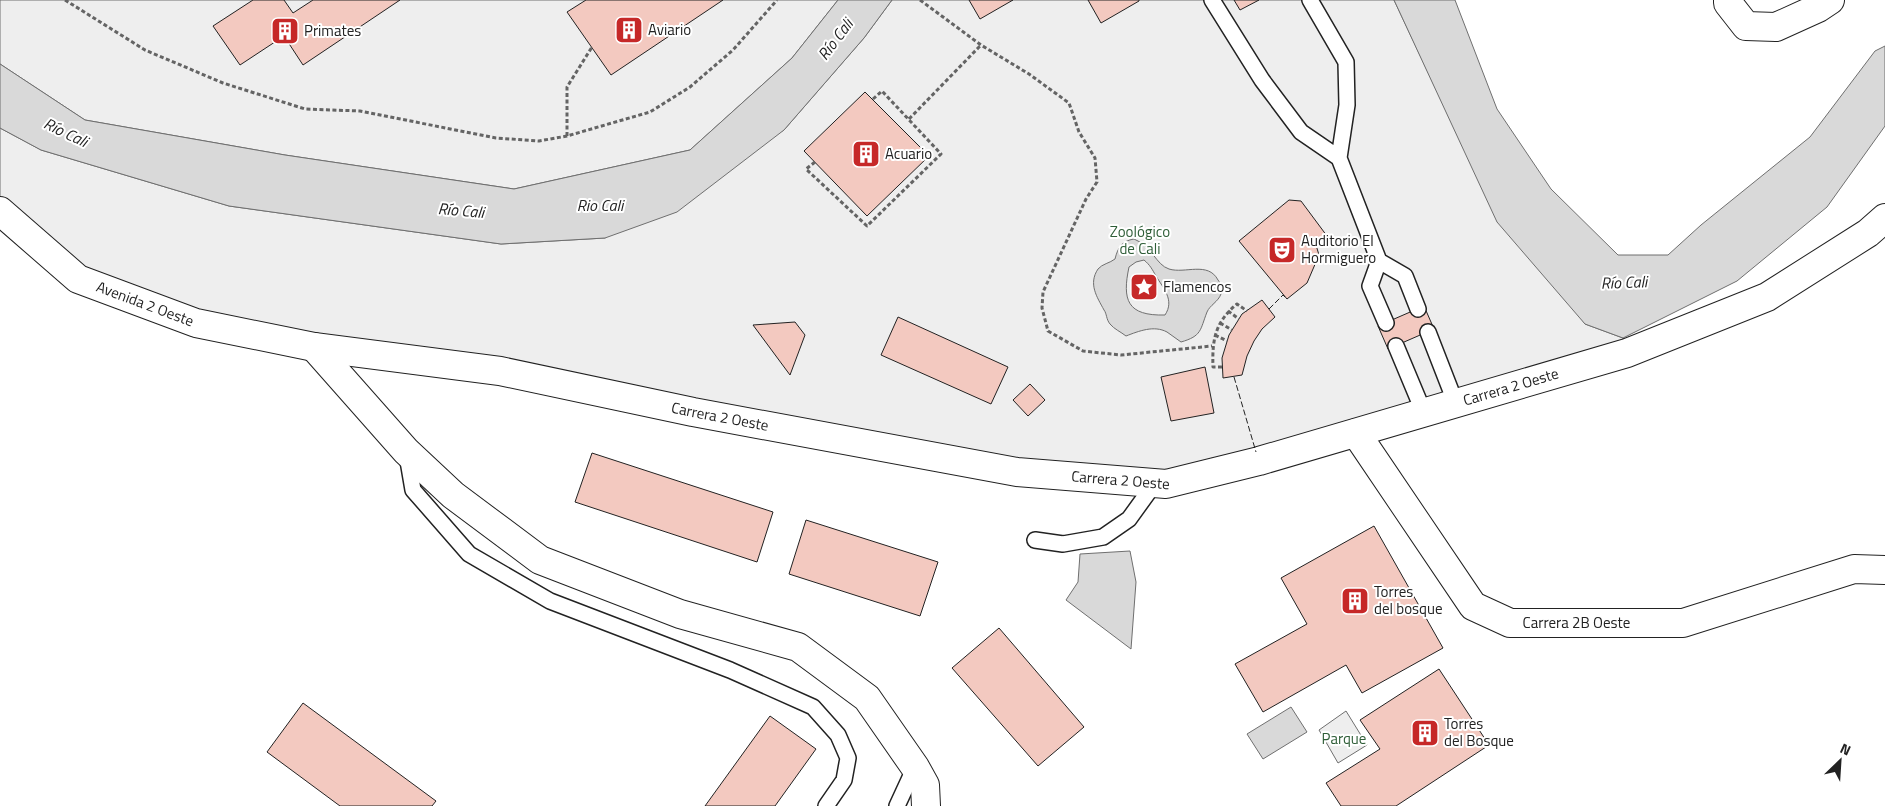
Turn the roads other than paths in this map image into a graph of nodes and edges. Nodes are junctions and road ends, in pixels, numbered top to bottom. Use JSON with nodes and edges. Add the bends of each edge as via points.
{"nodes":[{"id":1,"x":1212,"y":0,"type":"edge"},
{"id":2,"x":1310,"y":0,"type":"edge"},
{"id":3,"x":1728,"y":0,"type":"edge"},
{"id":4,"x":1830,"y":0,"type":"edge"},
{"id":5,"x":1339,"y":158,"type":"junction"},
{"id":6,"x":0,"y":211,"type":"edge"},
{"id":7,"x":1885,"y":218,"type":"edge"},
{"id":8,"x":1379,"y":261,"type":"junction"},
{"id":9,"x":1418,"y":309,"type":"dead end"},
{"id":10,"x":1386,"y":322,"type":"dead end"},
{"id":11,"x":1428,"y":332,"type":"dead end"},
{"id":12,"x":1396,"y":346,"type":"dead end"},
{"id":13,"x":314,"y":347,"type":"junction"},
{"id":14,"x":1456,"y":404,"type":"junction"},
{"id":15,"x":1424,"y":413,"type":"junction"},
{"id":16,"x":1356,"y":433,"type":"junction"},
{"id":17,"x":406,"y":451,"type":"junction"},
{"id":18,"x":1155,"y":483,"type":"junction"},
{"id":19,"x":1035,"y":540,"type":"dead end"},
{"id":20,"x":1885,"y":570,"type":"edge"},
{"id":21,"x":915,"y":767,"type":"junction"},
{"id":22,"x":826,"y":806,"type":"edge"},
{"id":23,"x":897,"y":806,"type":"edge"},
{"id":24,"x":926,"y":806,"type":"edge"}],
"edges":[{"from":1,"to":5,"type":"lane","via":[[1262,80],[1301,132]]},
{"from":2,"to":5,"type":"lane","via":[[1346,62],[1347,105]]},
{"from":3,"to":4,"type":"street","via":[[1746,26],[1776,27]]},
{"from":5,"to":8,"type":"lane"},
{"from":6,"to":13,"type":"street","name":"Avenida 2 Oeste","via":[[78,279],[196,323]]},
{"from":7,"to":14,"type":"street","name":"Carrera 2 Oeste","via":[[1868,233],[1767,297],[1628,353]]},
{"from":8,"to":9,"type":"lane","via":[[1405,276]]},
{"from":8,"to":10,"type":"lane","via":[[1370,286]]},
{"from":11,"to":14,"type":"lane"},
{"from":12,"to":15,"type":"lane"},
{"from":13,"to":17,"type":"street"},
{"from":13,"to":18,"type":"street","name":"Carrera 2 Oeste","via":[[500,371],[693,412],[1017,472]]},
{"from":14,"to":15,"type":"street","name":"Carrera 2 Oeste"},
{"from":15,"to":16,"type":"street","name":"Carrera 2 Oeste"},
{"from":16,"to":18,"type":"street","name":"Carrera 2 Oeste","via":[[1259,461],[1166,484]]},
{"from":16,"to":20,"type":"street","name":"Carrera 2B Oeste","via":[[1473,606],[1510,623],[1683,623],[1854,569]]},
{"from":17,"to":21,"type":"street","via":[[453,495],[540,560],[680,614],[798,646],[867,698]]},
{"from":17,"to":22,"type":"lane","via":[[413,490],[469,554],[550,601],[730,670],[813,707],[838,735],[848,758],[844,780]]},
{"from":18,"to":19,"type":"lane","via":[[1129,519],[1103,537],[1063,544]]},
{"from":21,"to":23,"type":"lane"},
{"from":21,"to":24,"type":"street","via":[[925,786]]}]}
